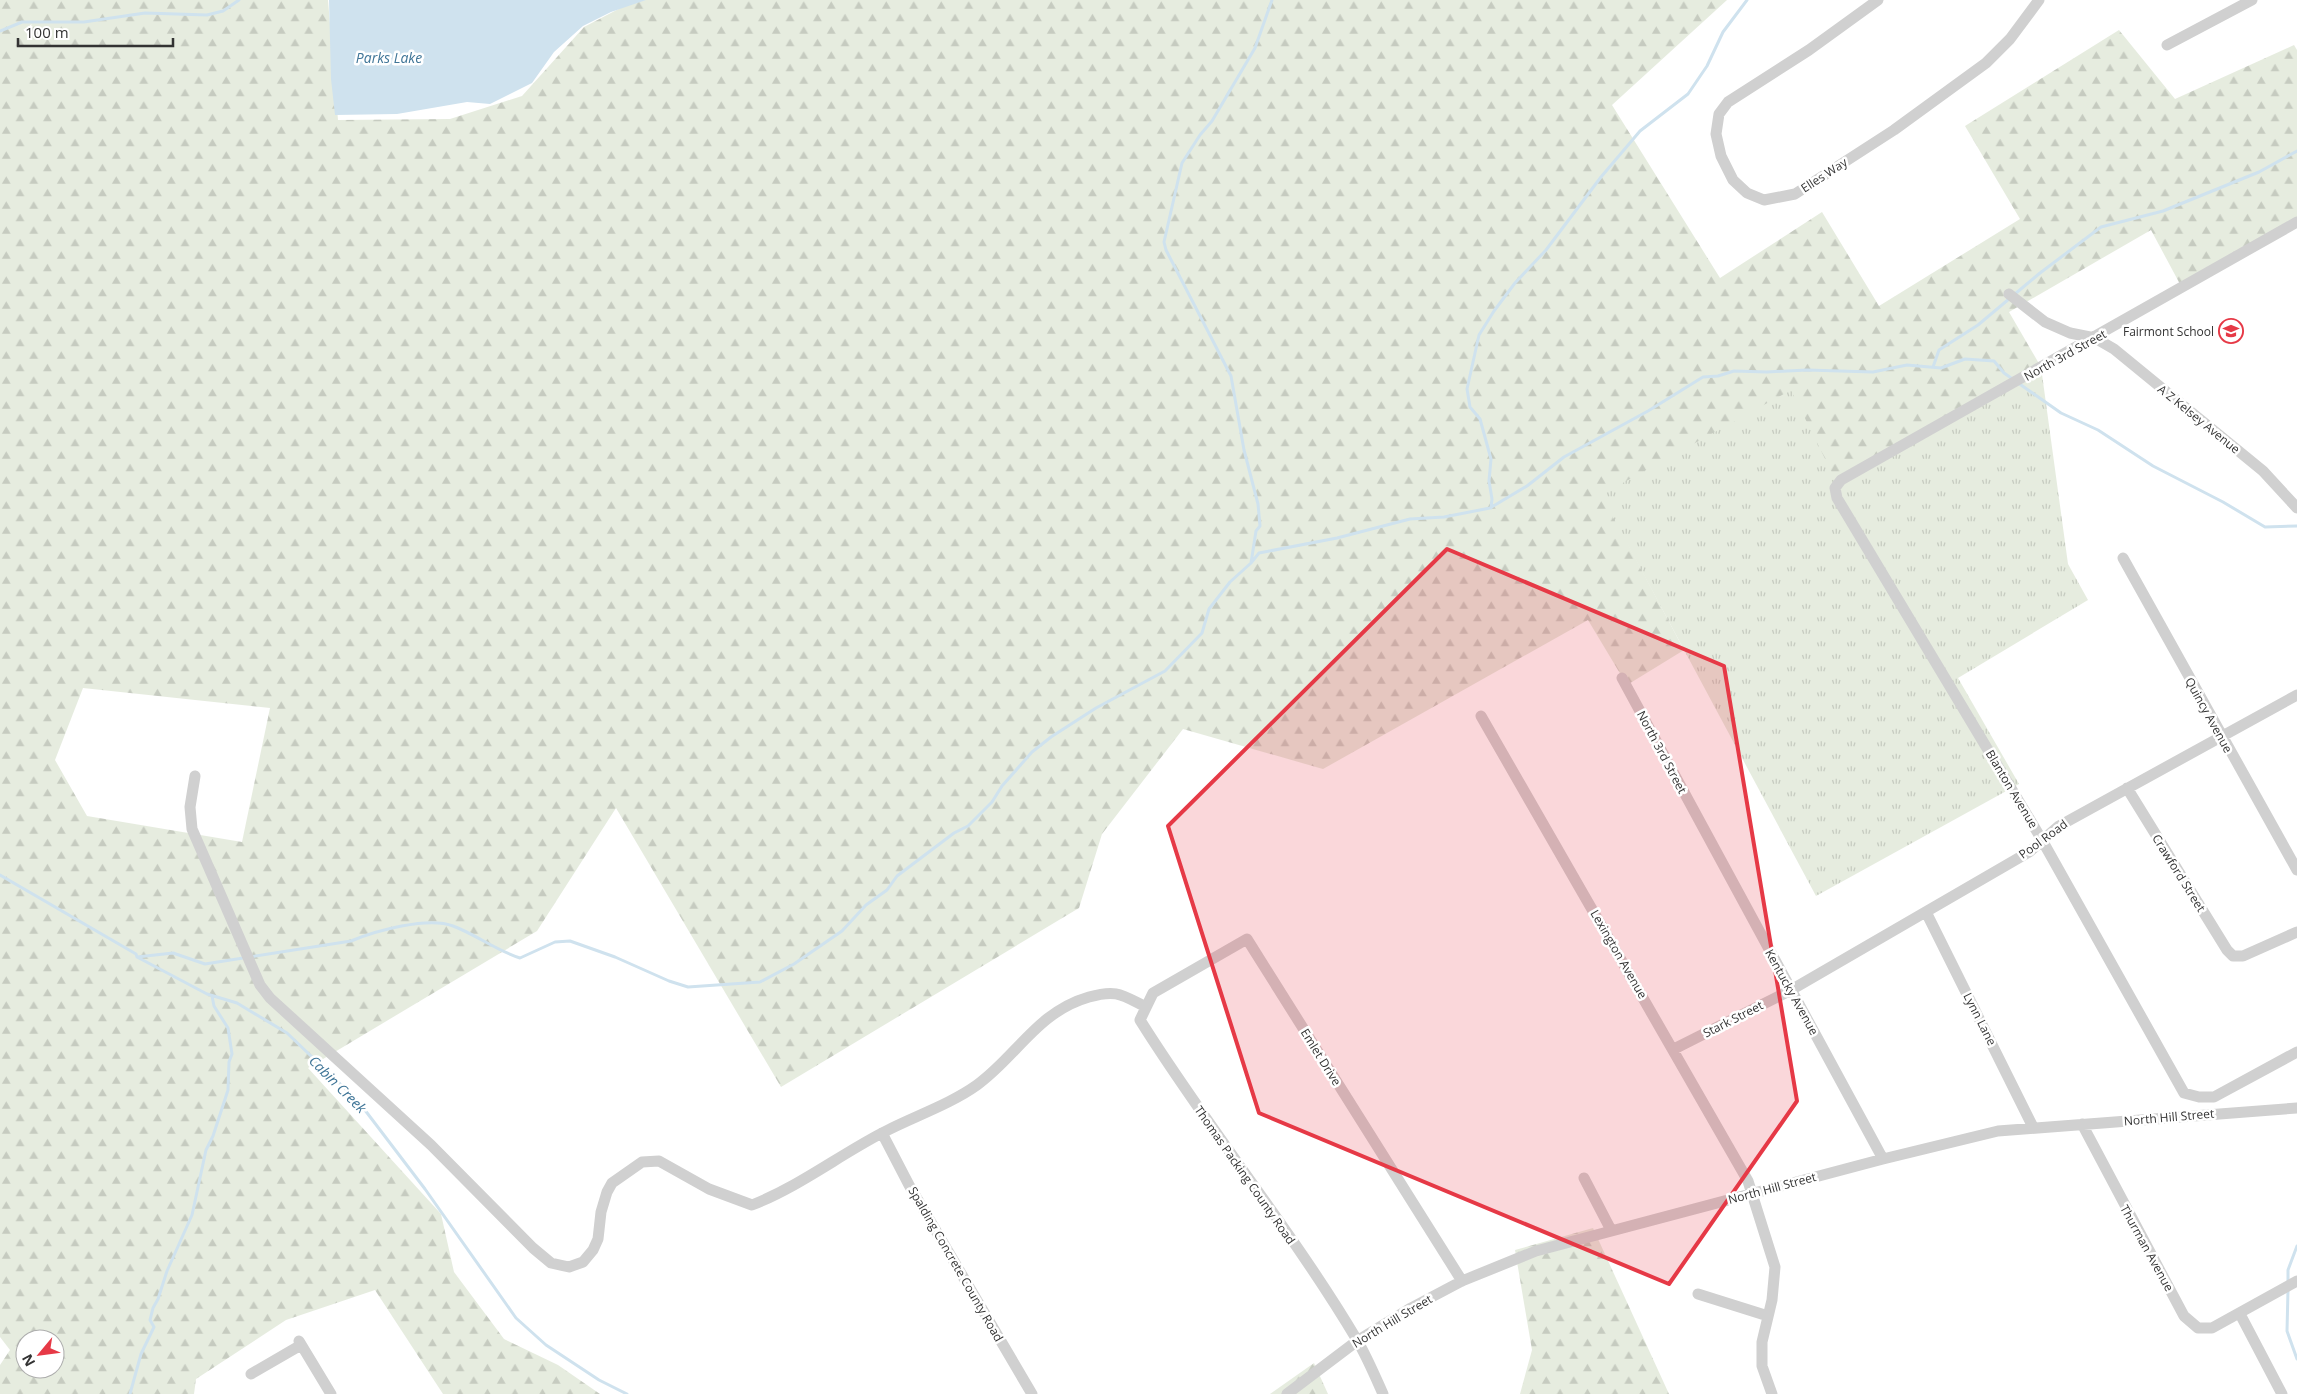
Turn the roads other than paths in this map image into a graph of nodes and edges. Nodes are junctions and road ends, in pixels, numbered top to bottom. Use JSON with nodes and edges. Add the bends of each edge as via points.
{"nodes":[{"id":1,"x":1878,"y":0,"type":"edge"},
{"id":2,"x":2039,"y":0,"type":"edge"},
{"id":3,"x":2252,"y":0,"type":"edge"},
{"id":4,"x":2167,"y":44,"type":"dead end"},
{"id":5,"x":2297,"y":222,"type":"edge"},
{"id":6,"x":2009,"y":294,"type":"dead end"},
{"id":7,"x":2095,"y":338,"type":"junction"},
{"id":8,"x":1835,"y":488,"type":"joint"},
{"id":9,"x":2297,"y":508,"type":"edge"},
{"id":10,"x":2123,"y":558,"type":"dead end"},
{"id":11,"x":1622,"y":678,"type":"dead end"},
{"id":12,"x":2297,"y":695,"type":"edge"},
{"id":13,"x":1482,"y":716,"type":"dead end"},
{"id":14,"x":2221,"y":737,"type":"junction"},
{"id":15,"x":195,"y":776,"type":"dead end"},
{"id":16,"x":2127,"y":788,"type":"junction"},
{"id":17,"x":1702,"y":825,"type":"joint"},
{"id":18,"x":2042,"y":840,"type":"junction"},
{"id":19,"x":2297,"y":870,"type":"edge"},
{"id":20,"x":1926,"y":912,"type":"junction"},
{"id":21,"x":2297,"y":932,"type":"edge"},
{"id":22,"x":1791,"y":990,"type":"junction"},
{"id":23,"x":1146,"y":1007,"type":"junction"},
{"id":24,"x":1674,"y":1049,"type":"junction"},
{"id":25,"x":2297,"y":1052,"type":"edge"},
{"id":26,"x":2297,"y":1108,"type":"edge"},
{"id":27,"x":2082,"y":1124,"type":"junction"},
{"id":28,"x":2033,"y":1127,"type":"junction"},
{"id":29,"x":882,"y":1133,"type":"junction"},
{"id":30,"x":1883,"y":1159,"type":"junction"},
{"id":31,"x":1584,"y":1178,"type":"dead end"},
{"id":32,"x":1754,"y":1194,"type":"junction"},
{"id":33,"x":1611,"y":1230,"type":"junction"},
{"id":34,"x":1462,"y":1281,"type":"junction"},
{"id":35,"x":2297,"y":1281,"type":"edge"},
{"id":36,"x":1698,"y":1294,"type":"dead end"},
{"id":37,"x":2240,"y":1314,"type":"junction"},
{"id":38,"x":1768,"y":1316,"type":"junction"},
{"id":39,"x":1357,"y":1341,"type":"junction"},
{"id":40,"x":251,"y":1374,"type":"dead end"},
{"id":41,"x":331,"y":1394,"type":"edge"},
{"id":42,"x":1032,"y":1394,"type":"edge"},
{"id":43,"x":1286,"y":1394,"type":"edge"},
{"id":44,"x":1383,"y":1394,"type":"edge"},
{"id":45,"x":1772,"y":1394,"type":"edge"},
{"id":46,"x":2282,"y":1394,"type":"edge"}],
"edges":[{"from":1,"to":2,"type":"street","name":"Elles Way","via":[[1809,50],[1728,102],[1719,114],[1716,134],[1721,156],[1733,180],[1747,193],[1764,200],[1795,194],[1894,130],[1999,52]]},
{"from":3,"to":4,"type":"street"},
{"from":5,"to":7,"type":"street","name":"North 3rd Street"},
{"from":6,"to":7,"type":"street","name":"A Z Kelsey Avenue","via":[[2045,322],[2070,333]]},
{"from":7,"to":8,"type":"street","name":"North 3rd Street","via":[[1841,480]]},
{"from":7,"to":9,"type":"street","name":"A Z Kelsey Avenue","via":[[2114,349],[2263,471]]},
{"from":8,"to":18,"type":"street","name":"Blanton Avenue"},
{"from":10,"to":14,"type":"street","name":"Quincy Avenue"},
{"from":11,"to":17,"type":"street","name":"North 3rd Street"},
{"from":12,"to":14,"type":"street","name":"Pool Road"},
{"from":13,"to":24,"type":"street","name":"Lexington Avenue"},
{"from":14,"to":16,"type":"street","name":"Pool Road"},
{"from":14,"to":19,"type":"street","name":"Quincy Avenue"},
{"from":15,"to":29,"type":"street","via":[[190,807],[192,829],[260,986],[431,1145],[551,1263],[569,1267],[583,1262],[598,1239],[606,1192],[642,1162],[659,1161],[709,1189],[752,1205],[773,1197]]},
{"from":16,"to":18,"type":"street","name":"Pool Road","via":[[2059,826]]},
{"from":16,"to":21,"type":"street","name":"Crawford Street","via":[[2233,956],[2243,956]]},
{"from":17,"to":22,"type":"street","name":"Kentucky Avenue"},
{"from":18,"to":20,"type":"street","name":"Pool Road","via":[[2029,852]]},
{"from":18,"to":25,"type":"street","name":"Blanton Avenue","via":[[2184,1093],[2214,1097]]},
{"from":20,"to":22,"type":"street","name":"Pool Road"},
{"from":20,"to":28,"type":"street","name":"Lynn Lane"},
{"from":22,"to":24,"type":"street","name":"Stark Street"},
{"from":22,"to":30,"type":"street","name":"Kentucky Avenue"},
{"from":23,"to":29,"type":"street","via":[[1111,992],[1062,1009],[1033,1029],[989,1076],[974,1087]]},
{"from":23,"to":34,"type":"street","name":"Emlet Drive","via":[[1153,994],[1247,939]]},
{"from":23,"to":39,"type":"street","name":"Thomas Packing County Road","via":[[1140,1020],[1169,1066],[1250,1180]]},
{"from":24,"to":32,"type":"street","name":"Lexington Avenue"},
{"from":26,"to":27,"type":"street","name":"North Hill Street"},
{"from":27,"to":28,"type":"street","name":"North Hill Street"},
{"from":27,"to":37,"type":"street","name":"Thurman Avenue","via":[[2184,1316],[2198,1328],[2212,1328]]},
{"from":28,"to":30,"type":"street","name":"North Hill Street","via":[[1966,1137]]},
{"from":29,"to":42,"type":"street","name":"Spalding Concrete County Road","via":[[914,1194]]},
{"from":30,"to":32,"type":"street","name":"North Hill Street"},
{"from":31,"to":33,"type":"street"},
{"from":32,"to":33,"type":"street","name":"North Hill Street"},
{"from":32,"to":38,"type":"street","name":"Lexington Avenue","via":[[1775,1267]]},
{"from":33,"to":34,"type":"street","name":"North Hill Street","via":[[1536,1251]]},
{"from":34,"to":39,"type":"street","name":"North Hill Street"},
{"from":35,"to":37,"type":"street","name":"Thurman Avenue"},
{"from":36,"to":38,"type":"street"},
{"from":37,"to":46,"type":"street"},
{"from":38,"to":45,"type":"street","name":"Lexington Avenue","via":[[1762,1342],[1762,1366]]},
{"from":39,"to":43,"type":"street","name":"North Hill Street"},
{"from":39,"to":44,"type":"street"},
{"from":40,"to":41,"type":"street","via":[[300,1343]]}]}
